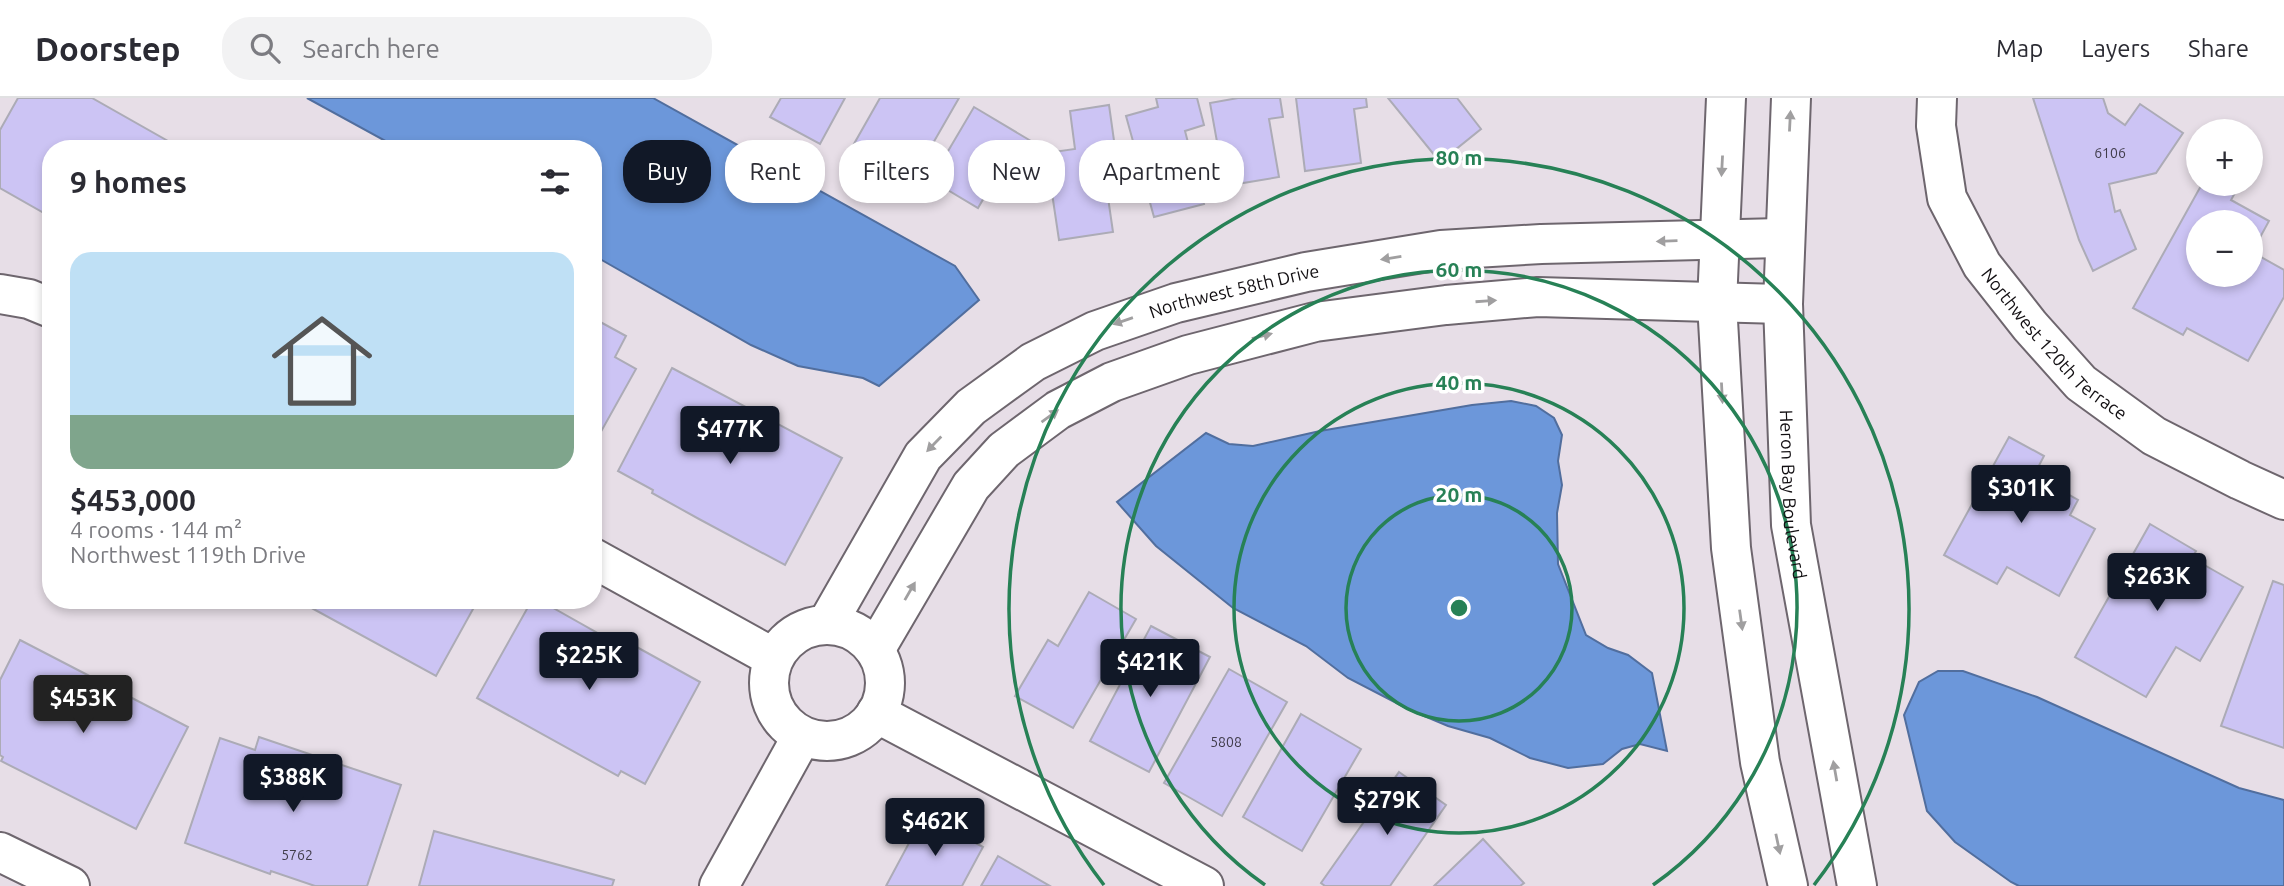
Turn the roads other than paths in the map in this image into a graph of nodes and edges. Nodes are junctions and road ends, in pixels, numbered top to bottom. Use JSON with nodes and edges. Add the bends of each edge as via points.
{"nodes":[{"id":1,"x":1726,"y":98,"type":"edge"},
{"id":2,"x":1791,"y":98,"type":"edge"},
{"id":3,"x":1937,"y":98,"type":"edge"},
{"id":4,"x":1784,"y":238,"type":"junction"},
{"id":5,"x":1719,"y":241,"type":"junction"},
{"id":6,"x":0,"y":294,"type":"edge"},
{"id":7,"x":1717,"y":303,"type":"junction"},
{"id":8,"x":42,"y":304,"type":"edge"},
{"id":9,"x":1783,"y":304,"type":"junction"},
{"id":10,"x":2284,"y":500,"type":"edge"},
{"id":11,"x":602,"y":563,"type":"edge"},
{"id":12,"x":827,"y":624,"type":"junction"},
{"id":13,"x":875,"y":650,"type":"junction"},
{"id":14,"x":774,"y":658,"type":"junction"},
{"id":15,"x":876,"y":713,"type":"junction"},
{"id":16,"x":802,"y":736,"type":"junction"},
{"id":17,"x":0,"y":852,"type":"edge"},
{"id":18,"x":71,"y":886,"type":"edge"},
{"id":19,"x":719,"y":886,"type":"edge"},
{"id":20,"x":1204,"y":886,"type":"edge"},
{"id":21,"x":1788,"y":886,"type":"edge"},
{"id":22,"x":1857,"y":886,"type":"edge"}],
"edges":[{"from":1,"to":5,"type":"street","one_way":true},
{"from":4,"to":2,"type":"street","name":"Heron Bay Boulevard","one_way":true},
{"from":3,"to":10,"type":"street","name":"Northwest 120th Terrace","via":[[1936,126],[1947,198],[1982,265],[2030,326],[2081,383],[2154,436]]},
{"from":4,"to":5,"type":"street","name":"Northwest 58th Drive"},
{"from":4,"to":9,"type":"street","name":"Heron Bay Boulevard"},
{"from":5,"to":7,"type":"street"},
{"from":5,"to":12,"type":"street","name":"Northwest 58th Drive","one_way":true,"via":[[1441,250],[1306,272],[1176,303],[1095,331],[1033,362],[971,407],[923,456]]},
{"from":6,"to":8,"type":"street"},
{"from":7,"to":9,"type":"street"},
{"from":13,"to":7,"type":"street","one_way":true,"via":[[971,486],[1004,450],[1058,410],[1112,382],[1188,355],[1315,322],[1538,297]]},
{"from":7,"to":21,"type":"street","one_way":true,"via":[[1731,548],[1760,762]]},
{"from":22,"to":9,"type":"street","name":"Heron Bay Boulevard","one_way":true,"via":[[1791,525]]},
{"from":11,"to":14,"type":"street"},
{"from":12,"to":13,"type":"street","via":[[862,636]]},
{"from":12,"to":14,"type":"street","via":[[805,628],[786,640]]},
{"from":13,"to":15,"type":"street","via":[[884,670],[884,692]]},
{"from":14,"to":16,"type":"street","via":[[768,680],[771,703],[783,723]]},
{"from":15,"to":16,"type":"street","via":[[862,729],[843,739],[822,742]]},
{"from":15,"to":20,"type":"street"},
{"from":16,"to":19,"type":"street"},
{"from":17,"to":18,"type":"street"}]}
